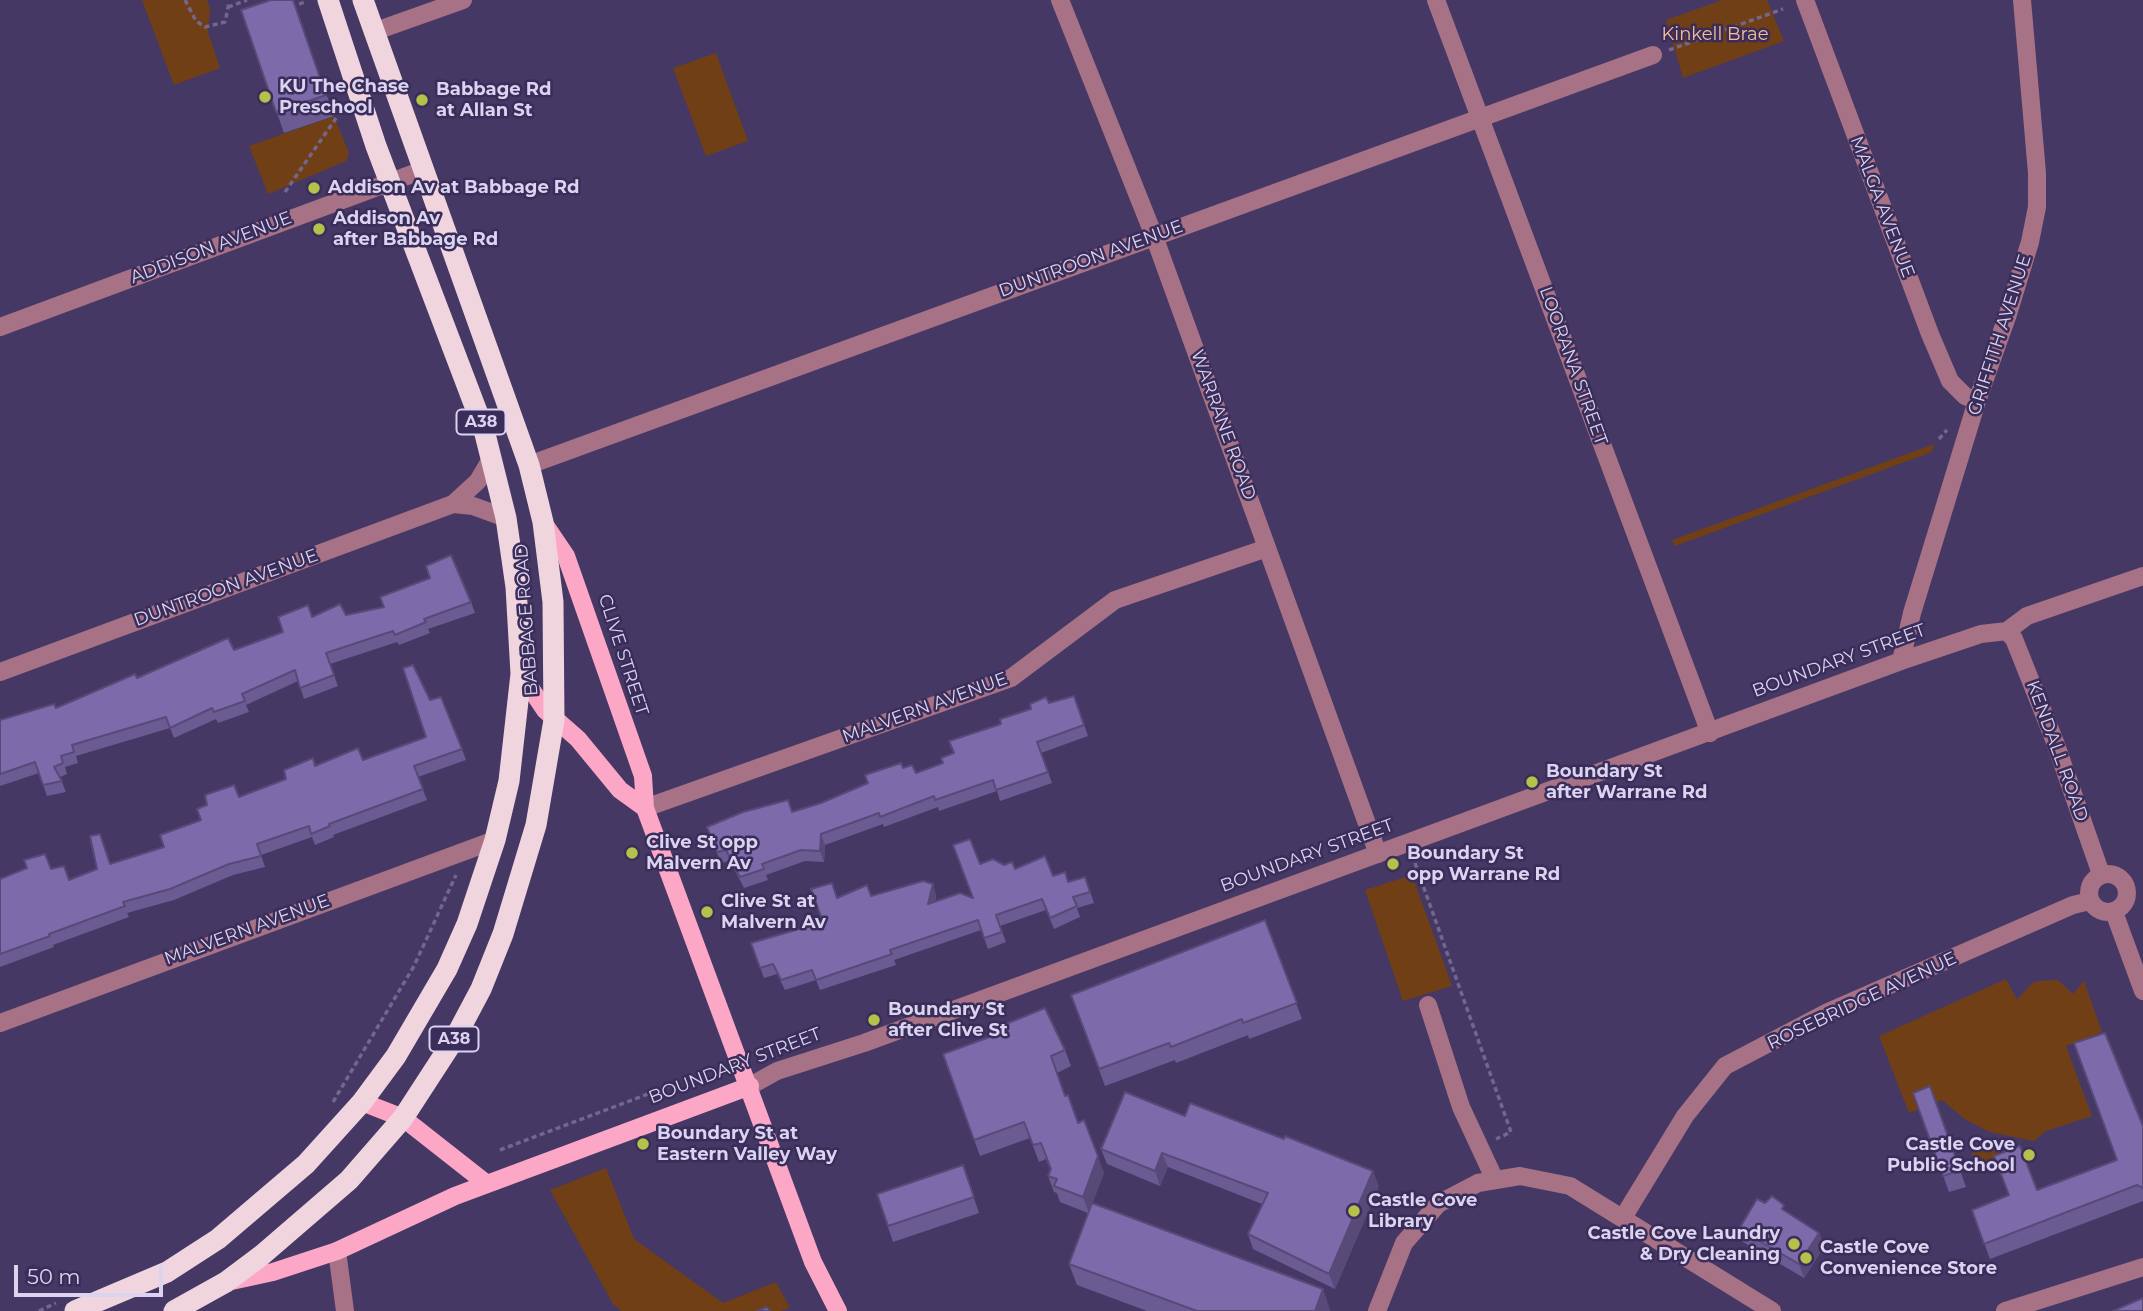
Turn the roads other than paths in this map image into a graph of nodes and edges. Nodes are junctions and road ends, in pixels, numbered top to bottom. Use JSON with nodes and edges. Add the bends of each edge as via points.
{"nodes":[{"id":1,"x":328,"y":0,"type":"edge"},
{"id":2,"x":363,"y":0,"type":"edge"},
{"id":3,"x":463,"y":0,"type":"edge"},
{"id":4,"x":1060,"y":0,"type":"edge"},
{"id":5,"x":1436,"y":0,"type":"edge"},
{"id":6,"x":1805,"y":0,"type":"edge"},
{"id":7,"x":2022,"y":0,"type":"edge"},
{"id":8,"x":373,"y":32,"type":"junction"},
{"id":9,"x":1653,"y":55,"type":"road end"},
{"id":10,"x":1480,"y":116,"type":"junction"},
{"id":11,"x":423,"y":170,"type":"junction"},
{"id":12,"x":390,"y":182,"type":"junction"},
{"id":13,"x":1154,"y":236,"type":"junction"},
{"id":14,"x":0,"y":327,"type":"edge"},
{"id":15,"x":1977,"y":401,"type":"junction"},
{"id":16,"x":491,"y":459,"type":"junction"},
{"id":17,"x":529,"y":465,"type":"junction"},
{"id":18,"x":453,"y":504,"type":"junction"},
{"id":19,"x":506,"y":518,"type":"junction"},
{"id":20,"x":543,"y":522,"type":"junction"},
{"id":21,"x":1267,"y":548,"type":"junction"},
{"id":22,"x":2143,"y":576,"type":"edge"},
{"id":23,"x":2007,"y":631,"type":"junction"},
{"id":24,"x":1901,"y":661,"type":"junction"},
{"id":25,"x":0,"y":672,"type":"edge"},
{"id":26,"x":521,"y":674,"type":"junction"},
{"id":27,"x":554,"y":720,"type":"junction"},
{"id":28,"x":1710,"y":733,"type":"junction"},
{"id":29,"x":645,"y":808,"type":"junction"},
{"id":30,"x":495,"y":840,"type":"junction"},
{"id":31,"x":1378,"y":854,"type":"junction"},
{"id":32,"x":2101,"y":874,"type":"junction"},
{"id":33,"x":2135,"y":884,"type":"edge"},
{"id":34,"x":2090,"y":901,"type":"junction"},
{"id":35,"x":2114,"y":912,"type":"junction"},
{"id":36,"x":2143,"y":991,"type":"edge"},
{"id":37,"x":1428,"y":1004,"type":"dead end"},
{"id":38,"x":0,"y":1023,"type":"edge"},
{"id":39,"x":750,"y":1086,"type":"junction"},
{"id":40,"x":362,"y":1102,"type":"junction"},
{"id":41,"x":403,"y":1118,"type":"junction"},
{"id":42,"x":1494,"y":1178,"type":"junction"},
{"id":43,"x":487,"y":1184,"type":"junction"},
{"id":44,"x":1624,"y":1216,"type":"junction"},
{"id":45,"x":337,"y":1251,"type":"junction"},
{"id":46,"x":2143,"y":1267,"type":"edge"},
{"id":47,"x":226,"y":1282,"type":"junction"},
{"id":48,"x":70,"y":1305,"type":"edge"},
{"id":49,"x":174,"y":1311,"type":"edge"},
{"id":50,"x":345,"y":1311,"type":"edge"},
{"id":51,"x":838,"y":1311,"type":"edge"},
{"id":52,"x":1377,"y":1311,"type":"edge"},
{"id":53,"x":1772,"y":1311,"type":"edge"},
{"id":54,"x":2005,"y":1311,"type":"edge"}],
"edges":[{"from":1,"to":12,"type":"highway","name":"BABBAGE ROAD","number":"A38"},
{"from":2,"to":8,"type":"highway","name":"BABBAGE ROAD","number":"A38"},
{"from":3,"to":8,"type":"street"},
{"from":4,"to":13,"type":"street","name":"WARRANE ROAD"},
{"from":5,"to":10,"type":"street","name":"LOORANA STREET"},
{"from":6,"to":15,"type":"street","name":"MALGA AVENUE","via":[[1950,381]]},
{"from":7,"to":15,"type":"street","name":"GRIFFITH AVENUE","via":[[2037,207],[2015,292]]},
{"from":8,"to":11,"type":"highway","name":"BABBAGE ROAD","number":"A38"},
{"from":9,"to":10,"type":"street","name":"DUNTROON AVENUE"},
{"from":10,"to":13,"type":"street","name":"DUNTROON AVENUE"},
{"from":10,"to":28,"type":"street","name":"LOORANA STREET"},
{"from":11,"to":12,"type":"street","name":"ADDISON AVENUE"},
{"from":11,"to":17,"type":"highway","name":"BABBAGE ROAD","number":"A38"},
{"from":12,"to":14,"type":"street","name":"ADDISON AVENUE"},
{"from":12,"to":16,"type":"highway","name":"BABBAGE ROAD","number":"A38","via":[[460,363]]},
{"from":13,"to":17,"type":"street","name":"DUNTROON AVENUE"},
{"from":13,"to":21,"type":"street","name":"WARRANE ROAD"},
{"from":15,"to":24,"type":"street","name":"GRIFFITH AVENUE"},
{"from":16,"to":18,"type":"street","name":"DUNTROON AVENUE","via":[[478,481]]},
{"from":16,"to":19,"type":"highway","name":"BABBAGE ROAD","number":"A38"},
{"from":17,"to":20,"type":"highway","name":"BABBAGE ROAD","number":"A38"},
{"from":18,"to":19,"type":"street"},
{"from":18,"to":25,"type":"street","name":"DUNTROON AVENUE"},
{"from":19,"to":26,"type":"highway","name":"BABBAGE ROAD","number":"A38"},
{"from":20,"to":27,"type":"highway","name":"BABBAGE ROAD","number":"A38","via":[[553,615]]},
{"from":20,"to":29,"type":"main road","name":"CLIVE STREET","via":[[566,556],[580,593],[643,776]]},
{"from":21,"to":29,"type":"street","name":"MALVERN AVENUE","via":[[1115,600],[1011,678]]},
{"from":21,"to":31,"type":"street","name":"WARRANE ROAD"},
{"from":22,"to":23,"type":"street","name":"BOUNDARY STREET","via":[[2027,616]]},
{"from":23,"to":24,"type":"street","name":"BOUNDARY STREET","via":[[1981,634]]},
{"from":23,"to":32,"type":"street","name":"KENDALL ROAD","via":[[2055,743]]},
{"from":24,"to":28,"type":"street","name":"BOUNDARY STREET"},
{"from":26,"to":27,"type":"main road"},
{"from":26,"to":30,"type":"highway","name":"BABBAGE ROAD","number":"A38","via":[[509,782]]},
{"from":27,"to":29,"type":"main road","via":[[578,740],[621,790]]},
{"from":27,"to":41,"type":"highway","name":"BABBAGE ROAD","number":"A38","via":[[536,825],[503,934],[461,1026]]},
{"from":28,"to":31,"type":"street","name":"BOUNDARY STREET"},
{"from":29,"to":39,"type":"main road","name":"CLIVE STREET"},
{"from":30,"to":38,"type":"street","name":"MALVERN AVENUE"},
{"from":30,"to":40,"type":"highway","name":"BABBAGE ROAD","number":"A38","via":[[447,970],[396,1056]]},
{"from":31,"to":39,"type":"street","name":"BOUNDARY STREET","via":[[777,1071]]},
{"from":32,"to":33,"type":"street"},
{"from":32,"to":34,"type":"street","via":[[2091,883]]},
{"from":33,"to":35,"type":"street"},
{"from":34,"to":35,"type":"street","via":[[2097,909]]},
{"from":34,"to":44,"type":"street","name":"ROSEBRIDGE AVENUE","via":[[1828,1013],[1726,1066],[1685,1116]]},
{"from":35,"to":36,"type":"street"},
{"from":37,"to":42,"type":"street","via":[[1461,1107]]},
{"from":39,"to":43,"type":"main road","name":"BOUNDARY STREET"},
{"from":39,"to":51,"type":"main road","name":"CLIVE STREET","via":[[813,1262]]},
{"from":40,"to":41,"type":"main road"},
{"from":40,"to":48,"type":"highway","number":"A38","via":[[306,1164],[218,1240],[166,1272]]},
{"from":41,"to":43,"type":"main road"},
{"from":41,"to":47,"type":"highway","name":"BABBAGE ROAD","number":"A38","via":[[349,1180]]},
{"from":42,"to":44,"type":"street","via":[[1557,1181]]},
{"from":42,"to":52,"type":"street","via":[[1457,1191],[1420,1223],[1404,1243]]},
{"from":43,"to":45,"type":"main road","name":"BOUNDARY STREET"},
{"from":44,"to":53,"type":"street"},
{"from":45,"to":47,"type":"main road","name":"BOUNDARY STREET"},
{"from":45,"to":50,"type":"street"},
{"from":46,"to":54,"type":"street"},
{"from":47,"to":49,"type":"highway","name":"BOUNDARY STREET","number":"A38"}]}
